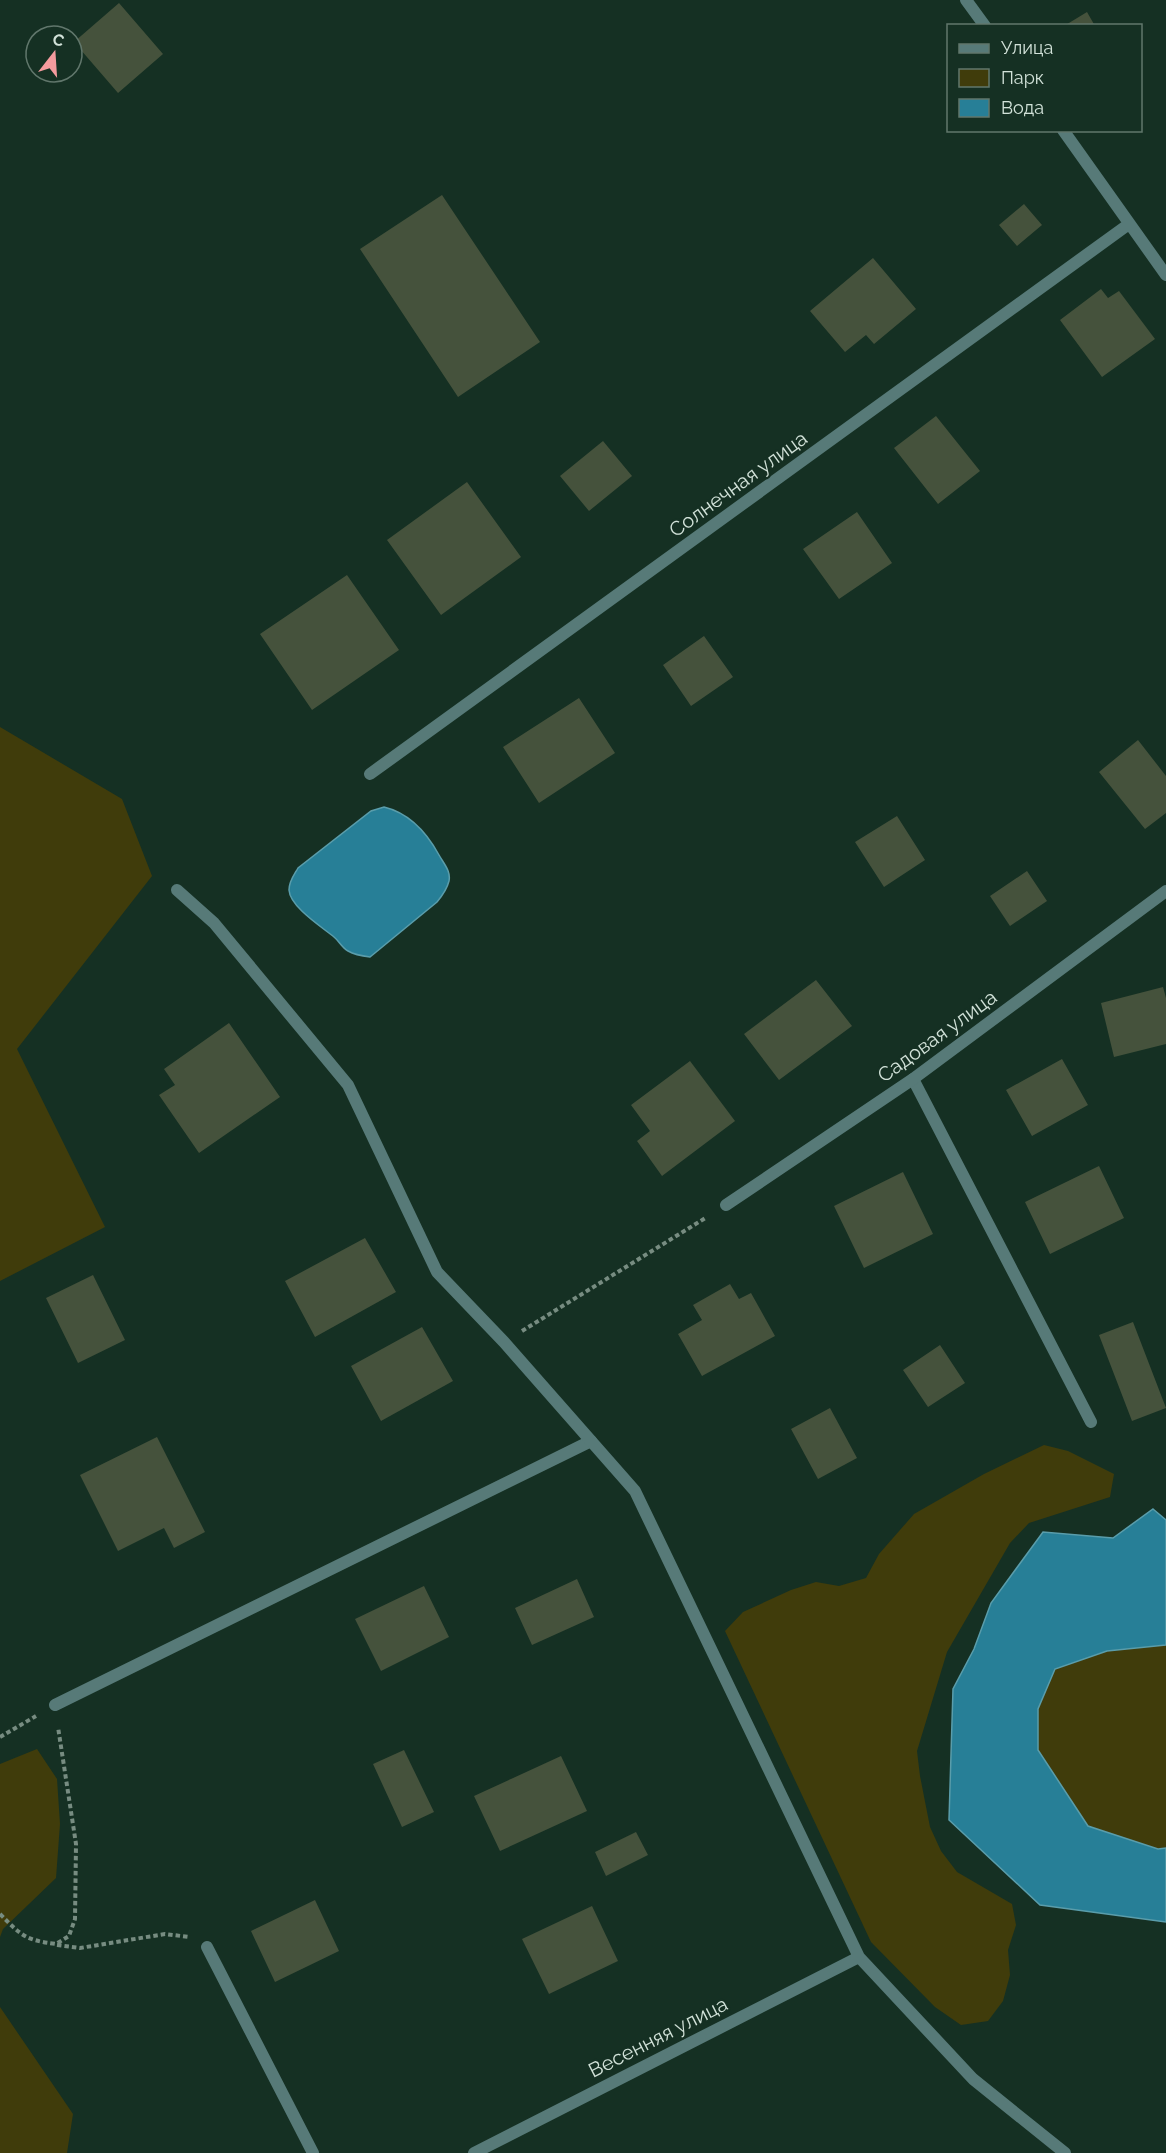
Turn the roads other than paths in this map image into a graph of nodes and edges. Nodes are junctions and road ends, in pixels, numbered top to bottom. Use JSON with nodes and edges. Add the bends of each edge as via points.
{"nodes":[{"id":1,"x":966,"y":0,"type":"edge"},
{"id":2,"x":984,"y":24,"type":"edge"},
{"id":3,"x":1064,"y":132,"type":"edge"},
{"id":4,"x":1129,"y":224,"type":"junction"},
{"id":5,"x":1166,"y":275,"type":"edge"},
{"id":6,"x":370,"y":774,"type":"dead end"},
{"id":7,"x":177,"y":890,"type":"dead end"},
{"id":8,"x":1166,"y":891,"type":"edge"},
{"id":9,"x":913,"y":1080,"type":"junction"},
{"id":10,"x":726,"y":1206,"type":"road end"},
{"id":11,"x":1091,"y":1422,"type":"dead end"},
{"id":12,"x":591,"y":1441,"type":"junction"},
{"id":13,"x":55,"y":1706,"type":"road end"},
{"id":14,"x":207,"y":1947,"type":"road end"},
{"id":15,"x":859,"y":1957,"type":"junction"},
{"id":16,"x":313,"y":2153,"type":"edge"},
{"id":17,"x":474,"y":2153,"type":"edge"},
{"id":18,"x":1065,"y":2153,"type":"edge"}],
"edges":[{"from":1,"to":2,"type":"street"},
{"from":3,"to":4,"type":"street"},
{"from":4,"to":5,"type":"street"},
{"from":4,"to":6,"type":"street","name":"Солнечная улица"},
{"from":7,"to":12,"type":"street","via":[[214,923],[348,1085],[437,1272]]},
{"from":8,"to":9,"type":"street","name":"Садовая улица"},
{"from":9,"to":10,"type":"street","name":"Садовая улица"},
{"from":9,"to":11,"type":"street"},
{"from":12,"to":13,"type":"street"},
{"from":12,"to":15,"type":"street","via":[[635,1491]]},
{"from":14,"to":16,"type":"street"},
{"from":15,"to":17,"type":"street","name":"Весенняя улица"},
{"from":15,"to":18,"type":"street","via":[[973,2079]]}]}
